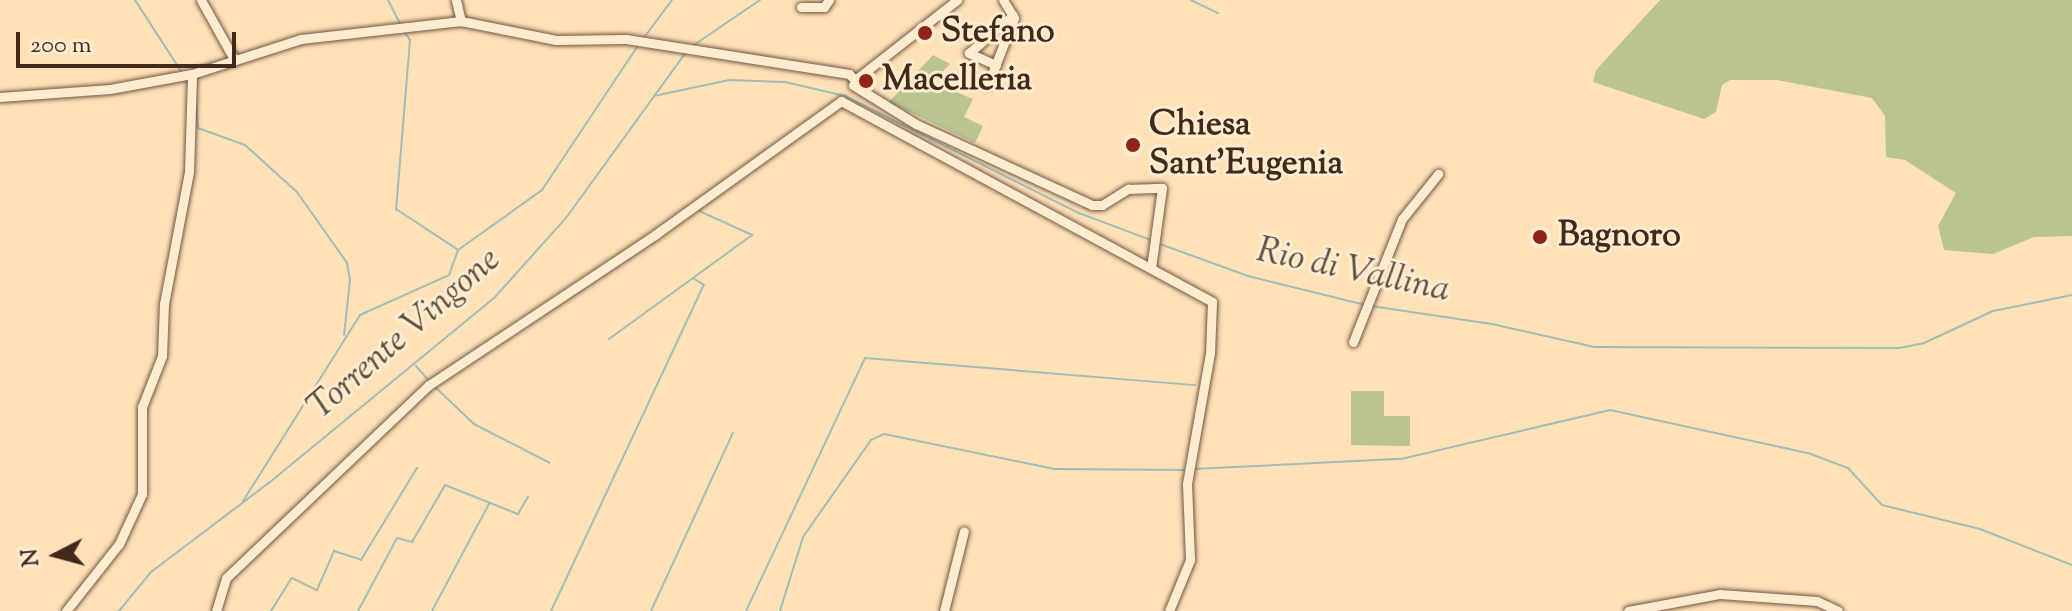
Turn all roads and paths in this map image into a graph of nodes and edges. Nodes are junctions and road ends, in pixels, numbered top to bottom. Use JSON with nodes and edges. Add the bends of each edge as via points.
{"nodes":[{"id":1,"x":201,"y":0,"type":"edge"},
{"id":2,"x":456,"y":0,"type":"edge"},
{"id":3,"x":829,"y":0,"type":"edge"},
{"id":4,"x":1003,"y":0,"type":"edge"},
{"id":5,"x":951,"y":2,"type":"edge"},
{"id":6,"x":801,"y":7,"type":"dead end"},
{"id":7,"x":1013,"y":15,"type":"junction"},
{"id":8,"x":461,"y":21,"type":"junction"},
{"id":9,"x":234,"y":59,"type":"junction"},
{"id":10,"x":996,"y":65,"type":"junction"},
{"id":11,"x":192,"y":74,"type":"junction"},
{"id":12,"x":988,"y":84,"type":"dead end"},
{"id":13,"x":847,"y":91,"type":"junction"},
{"id":14,"x":0,"y":97,"type":"edge"},
{"id":15,"x":1438,"y":174,"type":"dead end"},
{"id":16,"x":1151,"y":268,"type":"junction"},
{"id":17,"x":1353,"y":342,"type":"dead end"},
{"id":18,"x":964,"y":531,"type":"dead end"},
{"id":19,"x":66,"y":611,"type":"edge"},
{"id":20,"x":216,"y":611,"type":"edge"},
{"id":21,"x":944,"y":611,"type":"edge"},
{"id":22,"x":1169,"y":611,"type":"edge"},
{"id":23,"x":1628,"y":611,"type":"edge"},
{"id":24,"x":1838,"y":611,"type":"edge"}],
"edges":[{"from":1,"to":9,"type":"street"},
{"from":2,"to":8,"type":"street"},
{"from":3,"to":6,"type":"street","via":[[824,7]]},
{"from":4,"to":7,"type":"street"},
{"from":5,"to":13,"type":"street"},
{"from":7,"to":10,"type":"street"},
{"from":7,"to":10,"type":"street","via":[[969,53]]},
{"from":8,"to":9,"type":"street","via":[[301,39]]},
{"from":8,"to":13,"type":"street","via":[[519,35],[626,39],[849,74]]},
{"from":9,"to":11,"type":"street"},
{"from":10,"to":12,"type":"street"},
{"from":11,"to":14,"type":"street","via":[[110,89]]},
{"from":11,"to":19,"type":"street","via":[[189,172],[164,304],[162,356],[142,407],[142,494],[119,544]]},
{"from":13,"to":16,"type":"street"},
{"from":13,"to":16,"type":"street","via":[[1092,205],[1102,205],[1128,189],[1162,188]]},
{"from":13,"to":20,"type":"street","via":[[656,234],[429,385],[226,578]]},
{"from":15,"to":17,"type":"street","via":[[1402,219]]},
{"from":16,"to":22,"type":"street","via":[[1210,299],[1214,307],[1189,470],[1190,560]]},
{"from":18,"to":21,"type":"street"},
{"from":23,"to":24,"type":"street","via":[[1720,594],[1817,601]]}]}
